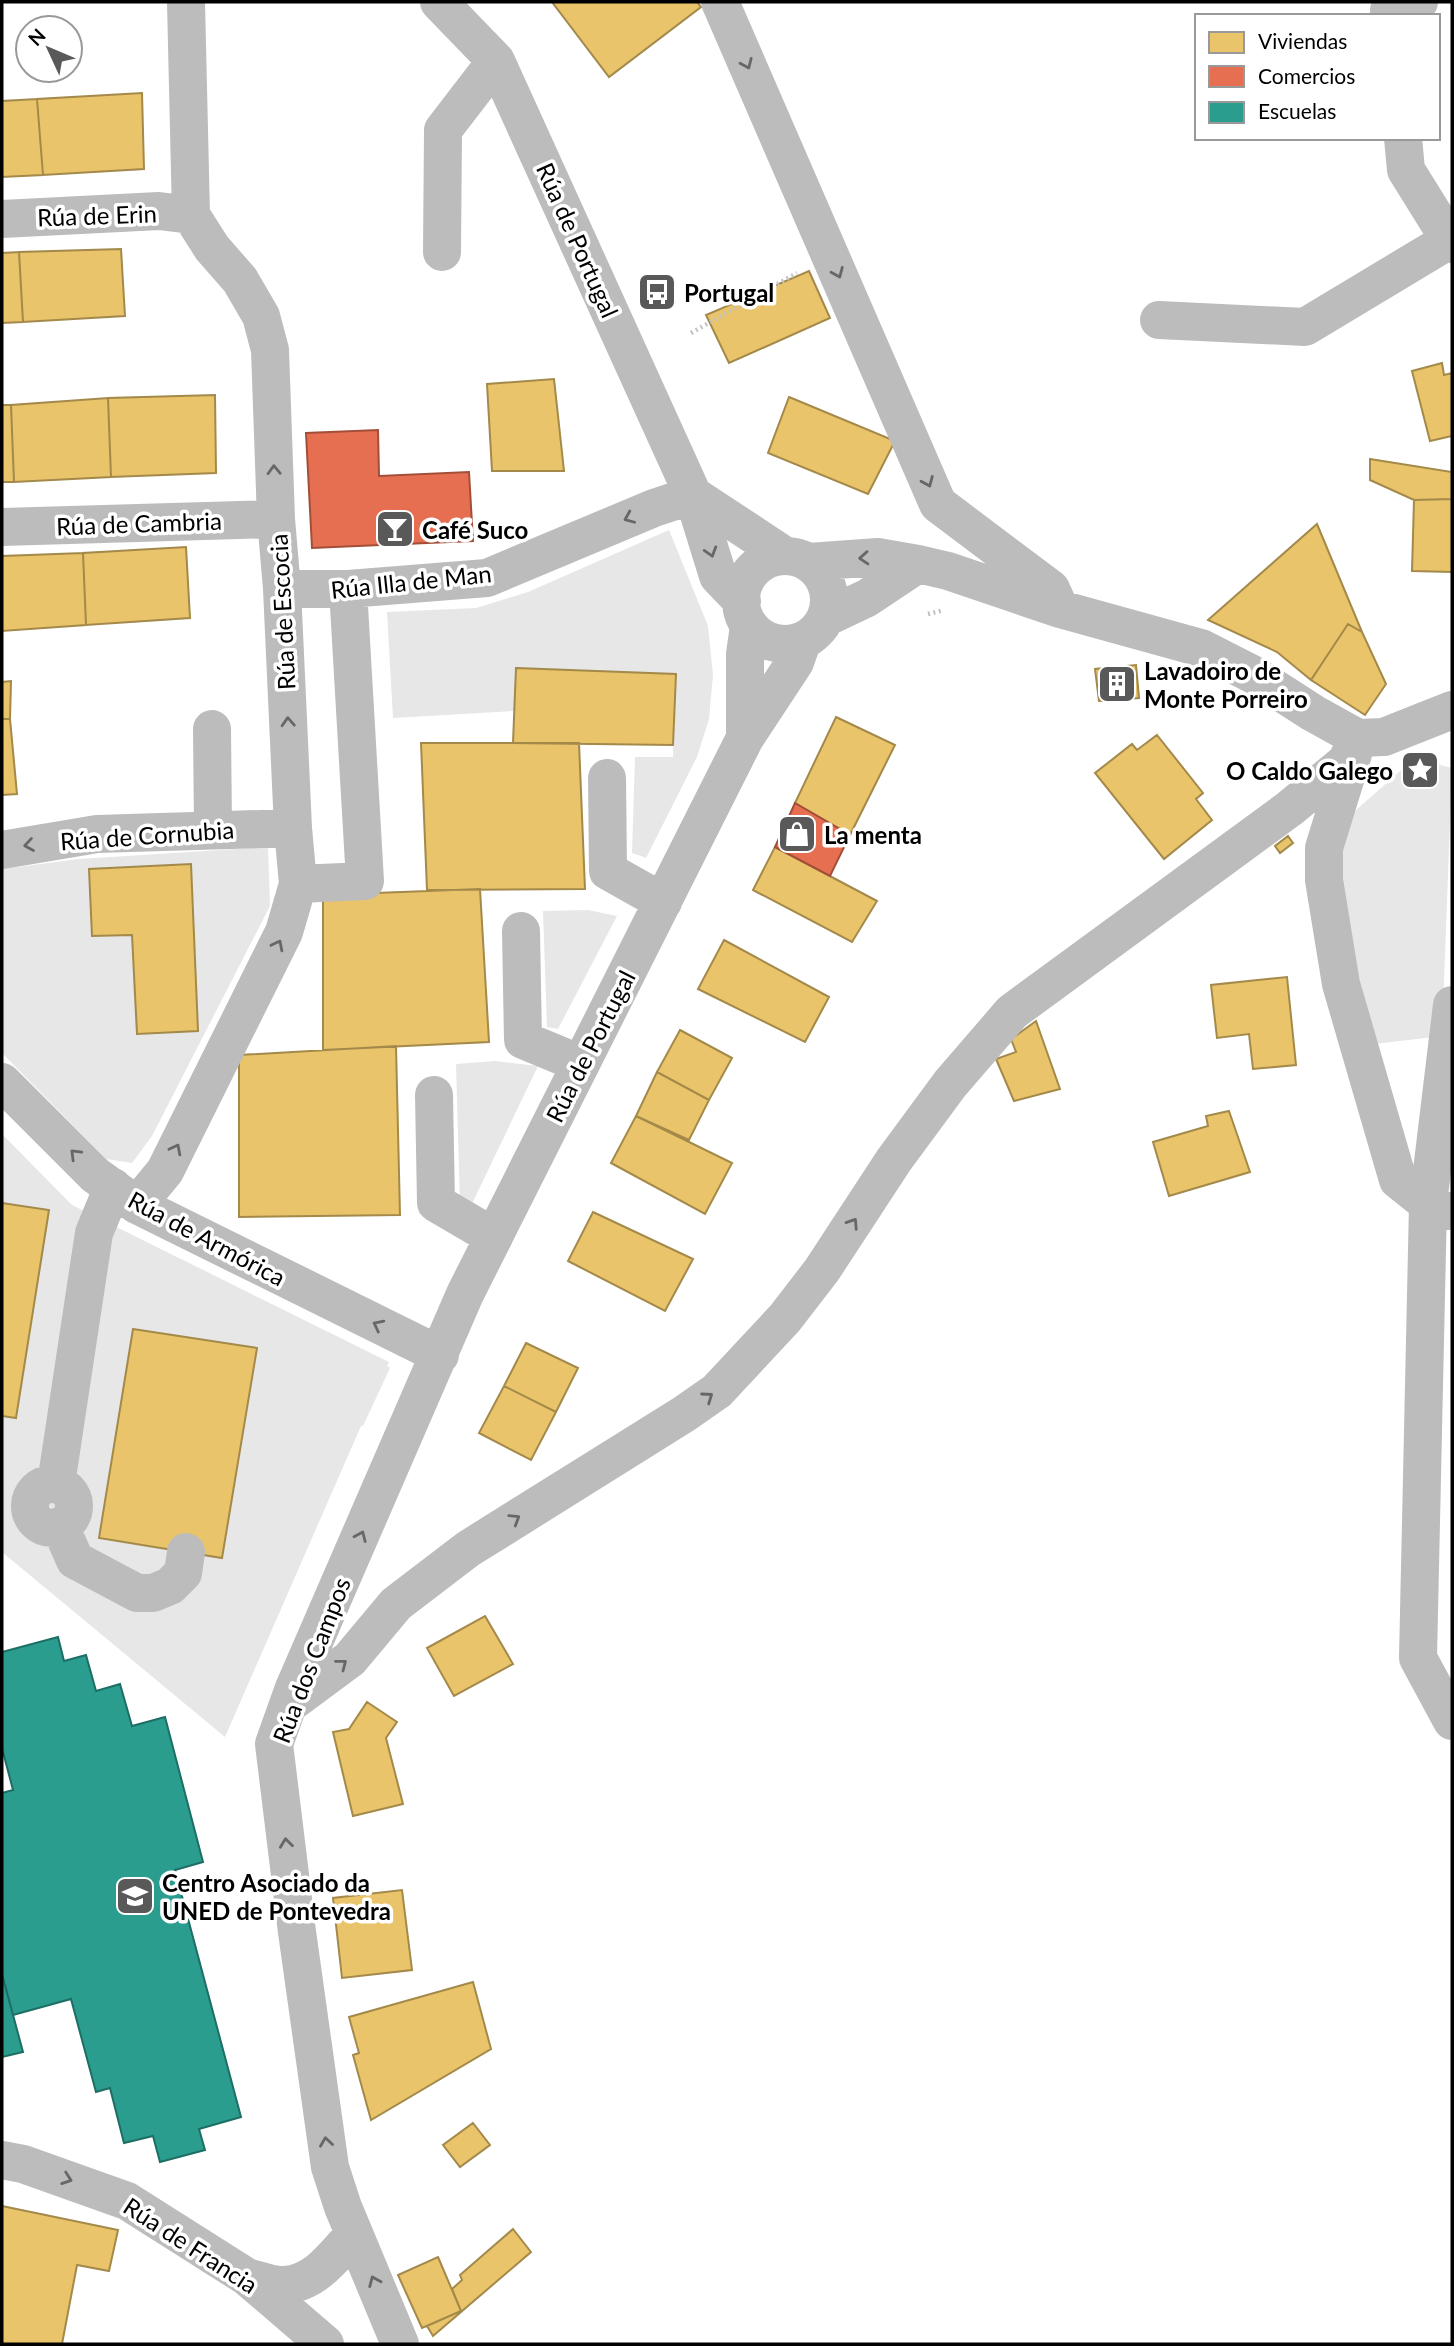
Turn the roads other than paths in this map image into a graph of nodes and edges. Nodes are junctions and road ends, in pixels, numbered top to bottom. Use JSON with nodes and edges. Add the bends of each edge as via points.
{"nodes":[{"id":1,"x":187,"y":2,"type":"edge"},
{"id":2,"x":439,"y":2,"type":"edge"},
{"id":3,"x":720,"y":2,"type":"edge"},
{"id":4,"x":496,"y":61,"type":"junction"},
{"id":5,"x":1403,"y":140,"type":"edge"},
{"id":6,"x":191,"y":215,"type":"junction"},
{"id":7,"x":2,"y":219,"type":"edge"},
{"id":8,"x":1450,"y":243,"type":"edge"},
{"id":9,"x":442,"y":252,"type":"dead end"},
{"id":10,"x":1159,"y":320,"type":"dead end"},
{"id":11,"x":693,"y":495,"type":"junction"},
{"id":12,"x":276,"y":519,"type":"junction"},
{"id":13,"x":2,"y":527,"type":"edge"},
{"id":14,"x":796,"y":559,"type":"junction"},
{"id":15,"x":918,"y":564,"type":"junction"},
{"id":16,"x":282,"y":589,"type":"junction"},
{"id":17,"x":348,"y":589,"type":"junction"},
{"id":18,"x":1060,"y":609,"type":"junction"},
{"id":19,"x":746,"y":614,"type":"junction"},
{"id":20,"x":814,"y":629,"type":"junction"},
{"id":21,"x":1452,"y":710,"type":"edge"},
{"id":22,"x":212,"y":729,"type":"dead end"},
{"id":23,"x":745,"y":738,"type":"junction"},
{"id":24,"x":1358,"y":738,"type":"junction"},
{"id":25,"x":607,"y":778,"type":"dead end"},
{"id":26,"x":292,"y":828,"type":"junction"},
{"id":27,"x":213,"y":830,"type":"junction"},
{"id":28,"x":2,"y":850,"type":"edge"},
{"id":29,"x":298,"y":884,"type":"junction"},
{"id":30,"x":663,"y":902,"type":"junction"},
{"id":31,"x":521,"y":931,"type":"dead end"},
{"id":32,"x":1452,"y":1005,"type":"edge"},
{"id":33,"x":581,"y":1064,"type":"junction"},
{"id":34,"x":2,"y":1082,"type":"edge"},
{"id":35,"x":434,"y":1095,"type":"dead end"},
{"id":36,"x":125,"y":1196,"type":"junction"},
{"id":37,"x":1440,"y":1208,"type":"edge"},
{"id":38,"x":494,"y":1237,"type":"junction"},
{"id":39,"x":440,"y":1355,"type":"junction"},
{"id":40,"x":1437,"y":1471,"type":"edge"},
{"id":41,"x":29,"y":1492,"type":"edge"},
{"id":42,"x":186,"y":1552,"type":"dead end"},
{"id":43,"x":288,"y":1705,"type":"junction"},
{"id":44,"x":1452,"y":1721,"type":"edge"},
{"id":45,"x":2,"y":2160,"type":"edge"},
{"id":46,"x":354,"y":2234,"type":"junction"},
{"id":47,"x":247,"y":2277,"type":"junction"},
{"id":48,"x":325,"y":2344,"type":"edge"},
{"id":49,"x":400,"y":2344,"type":"edge"}],
"edges":[{"from":1,"to":6,"type":"street"},
{"from":2,"to":4,"type":"street","name":"Rúa de Portugal"},
{"from":3,"to":18,"type":"street","one_way":true,"via":[[938,505],[1051,589]]},
{"from":4,"to":9,"type":"street","via":[[443,130]]},
{"from":4,"to":11,"type":"street","name":"Rúa de Portugal"},
{"from":5,"to":8,"type":"street","via":[[1406,170]]},
{"from":6,"to":7,"type":"street","name":"Rúa de Erin","via":[[159,211]]},
{"from":12,"to":6,"type":"street","name":"Rúa de Escocia","one_way":true,"via":[[270,350],[261,316]]},
{"from":8,"to":10,"type":"street","via":[[1305,327]]},
{"from":11,"to":14,"type":"street"},
{"from":11,"to":17,"type":"street","name":"Rúa Illa de Man","one_way":true,"via":[[487,578]]},
{"from":11,"to":19,"type":"street","name":"Rúa de Portugal","one_way":true,"via":[[718,576]]},
{"from":12,"to":13,"type":"street","name":"Rúa de Cambria"},
{"from":12,"to":16,"type":"street","name":"Rúa de Escocia"},
{"from":15,"to":14,"type":"street","one_way":true,"via":[[878,557]]},
{"from":14,"to":19,"type":"street","via":[[761,562],[749,575],[742,589]]},
{"from":14,"to":20,"type":"street","via":[[824,577],[830,597]]},
{"from":15,"to":18,"type":"street"},
{"from":15,"to":20,"type":"street"},
{"from":16,"to":17,"type":"street","name":"Rúa Illa de Man"},
{"from":26,"to":16,"type":"street","name":"Rúa de Escocia","one_way":true},
{"from":17,"to":29,"type":"street","via":[[365,881]]},
{"from":18,"to":24,"type":"street","via":[[1201,648]]},
{"from":19,"to":20,"type":"street","via":[[758,636],[782,645]]},
{"from":19,"to":23,"type":"street","name":"Rúa de Portugal"},
{"from":20,"to":23,"type":"street","name":"Rúa de Portugal"},
{"from":21,"to":24,"type":"street","via":[[1384,737]]},
{"from":22,"to":27,"type":"street"},
{"from":23,"to":30,"type":"street","name":"Rúa de Portugal"},
{"from":24,"to":37,"type":"street","via":[[1324,848],[1324,880],[1341,984],[1398,1180]]},
{"from":43,"to":24,"type":"street","one_way":true,"via":[[349,1659],[396,1604],[468,1549],[717,1391],[785,1318],[950,1084],[1012,1012],[1289,809],[1346,762]]},
{"from":25,"to":30,"type":"street","via":[[608,872]]},
{"from":26,"to":27,"type":"street","name":"Rúa de Cornubia"},
{"from":26,"to":29,"type":"street","name":"Rúa de Escocia"},
{"from":27,"to":28,"type":"street","name":"Rúa de Cornubia","one_way":true,"via":[[97,834]]},
{"from":36,"to":29,"type":"street","name":"Rúa de Escocia","one_way":true,"via":[[165,1171],[284,932]]},
{"from":30,"to":33,"type":"street","name":"Rúa de Portugal"},
{"from":31,"to":33,"type":"street","via":[[523,1040]]},
{"from":32,"to":37,"type":"street"},
{"from":33,"to":38,"type":"street","name":"Rúa de Portugal"},
{"from":36,"to":34,"type":"street","name":"Rúa de Armórica","one_way":true,"via":[[95,1175]]},
{"from":35,"to":38,"type":"street","via":[[436,1203]]},
{"from":39,"to":36,"type":"street","name":"Rúa de Armórica","one_way":true},
{"from":36,"to":41,"type":"street","name":"Rúa de Escocia","via":[[94,1233]]},
{"from":37,"to":40,"type":"street"},
{"from":38,"to":39,"type":"street","name":"Rúa de Portugal"},
{"from":43,"to":39,"type":"street","name":"Rúa dos Campos","one_way":true},
{"from":40,"to":44,"type":"street","via":[[1418,1658]]},
{"from":41,"to":42,"type":"street","via":[[67,1491],[73,1503],[71,1517],[60,1526],[75,1560],[137,1593],[170,1586],[183,1573]]},
{"from":46,"to":43,"type":"street","name":"Rúa dos Campos","one_way":true,"via":[[330,2167],[292,1892],[274,1744]]},
{"from":45,"to":47,"type":"street","name":"Rúa de Francia","one_way":true,"via":[[127,2201]]},
{"from":46,"to":47,"type":"street","via":[[310,2277],[284,2285]]},
{"from":49,"to":46,"type":"street","name":"Rúa dos Campos","one_way":true},
{"from":47,"to":48,"type":"street","name":"Rúa de Francia"}]}
